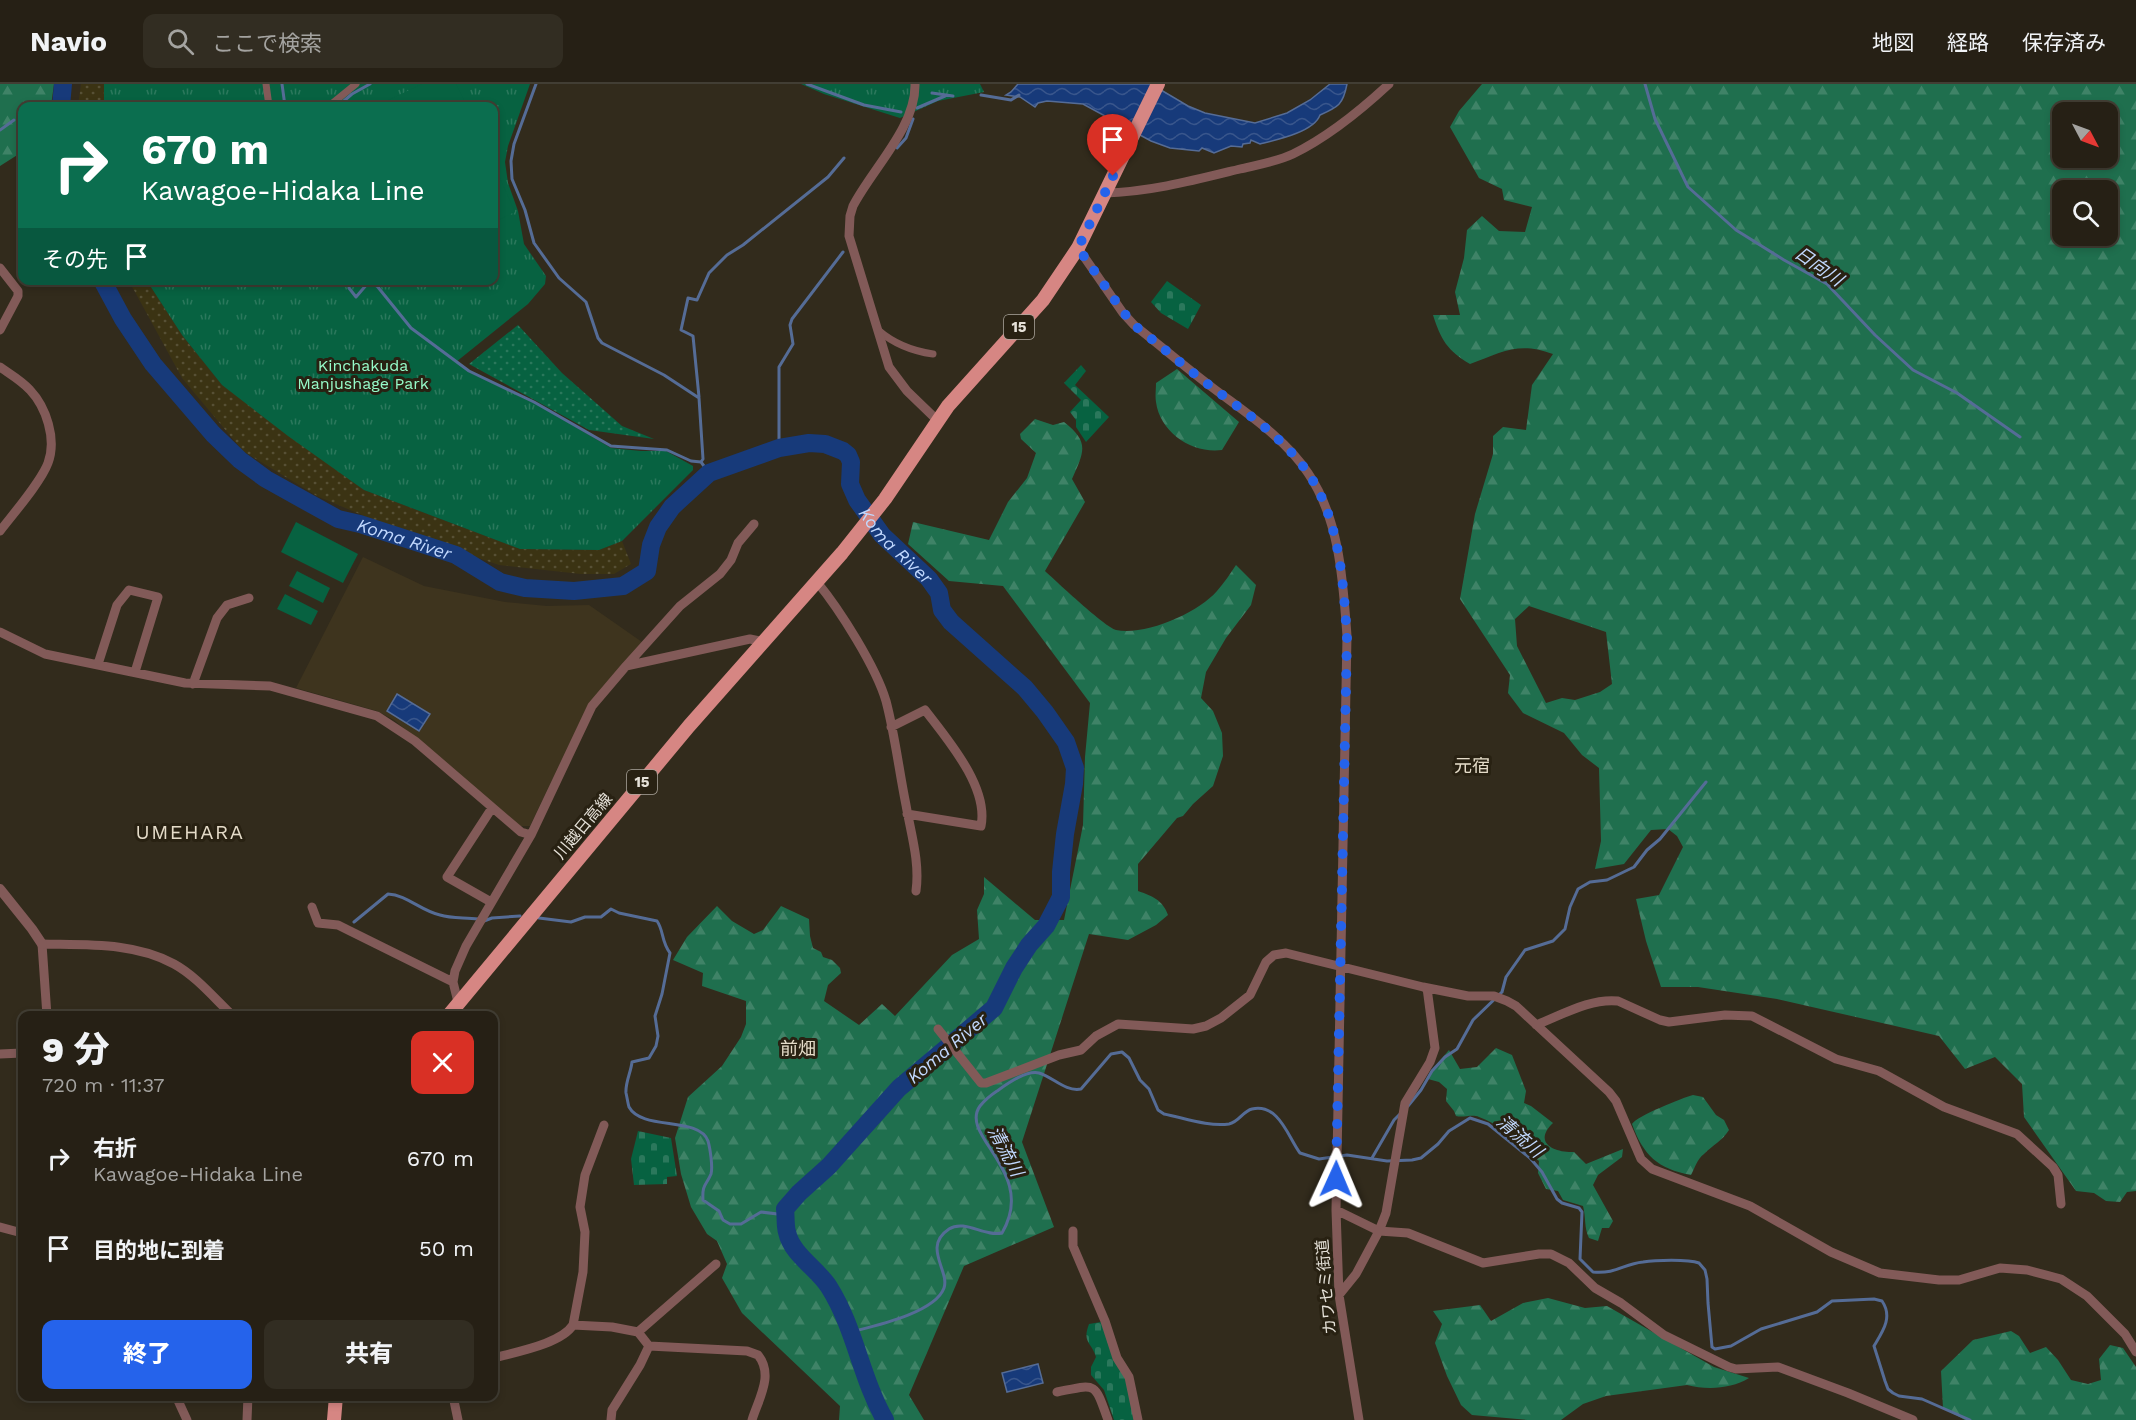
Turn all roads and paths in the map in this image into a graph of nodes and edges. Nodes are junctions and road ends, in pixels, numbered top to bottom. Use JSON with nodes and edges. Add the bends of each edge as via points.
{"nodes":[{"id":1,"x":266,"y":84,"type":"edge"},
{"id":2,"x":356,"y":84,"type":"edge"},
{"id":3,"x":915,"y":84,"type":"edge"},
{"id":4,"x":1158,"y":84,"type":"edge"},
{"id":5,"x":1389,"y":84,"type":"edge"},
{"id":6,"x":268,"y":102,"type":"edge"},
{"id":7,"x":334,"y":102,"type":"edge"},
{"id":8,"x":1104,"y":194,"type":"junction"},
{"id":9,"x":1078,"y":248,"type":"junction"},
{"id":10,"x":0,"y":268,"type":"edge"},
{"id":11,"x":876,"y":328,"type":"junction"},
{"id":12,"x":0,"y":330,"type":"edge"},
{"id":13,"x":933,"y":354,"type":"dead end"},
{"id":14,"x":0,"y":367,"type":"edge"},
{"id":15,"x":937,"y":420,"type":"junction"},
{"id":16,"x":754,"y":524,"type":"dead end"},
{"id":17,"x":0,"y":531,"type":"edge"},
{"id":18,"x":817,"y":582,"type":"junction"},
{"id":19,"x":249,"y":598,"type":"dead end"},
{"id":20,"x":0,"y":632,"type":"edge"},
{"id":21,"x":765,"y":642,"type":"junction"},
{"id":22,"x":98,"y":664,"type":"junction"},
{"id":23,"x":626,"y":666,"type":"junction"},
{"id":24,"x":135,"y":672,"type":"junction"},
{"id":25,"x":193,"y":684,"type":"junction"},
{"id":26,"x":891,"y":727,"type":"junction"},
{"id":27,"x":492,"y":808,"type":"junction"},
{"id":28,"x":907,"y":814,"type":"junction"},
{"id":29,"x":531,"y":836,"type":"junction"},
{"id":30,"x":0,"y":889,"type":"edge"},
{"id":31,"x":916,"y":891,"type":"dead end"},
{"id":32,"x":491,"y":902,"type":"junction"},
{"id":33,"x":312,"y":907,"type":"dead end"},
{"id":34,"x":42,"y":944,"type":"junction"},
{"id":35,"x":1340,"y":965,"type":"junction"},
{"id":36,"x":453,"y":982,"type":"junction"},
{"id":37,"x":1427,"y":988,"type":"junction"},
{"id":38,"x":458,"y":1002,"type":"junction"},
{"id":39,"x":47,"y":1011,"type":"edge"},
{"id":40,"x":228,"y":1011,"type":"edge"},
{"id":41,"x":452,"y":1011,"type":"edge"},
{"id":42,"x":1536,"y":1025,"type":"junction"},
{"id":43,"x":938,"y":1029,"type":"dead end"},
{"id":44,"x":18,"y":1053,"type":"edge"},
{"id":45,"x":0,"y":1054,"type":"edge"},
{"id":46,"x":604,"y":1125,"type":"dead end"},
{"id":47,"x":2061,"y":1204,"type":"dead end"},
{"id":48,"x":1336,"y":1210,"type":"junction"},
{"id":49,"x":0,"y":1227,"type":"edge"},
{"id":50,"x":1073,"y":1231,"type":"dead end"},
{"id":51,"x":1379,"y":1231,"type":"junction"},
{"id":52,"x":18,"y":1232,"type":"edge"},
{"id":53,"x":716,"y":1264,"type":"dead end"},
{"id":54,"x":1339,"y":1295,"type":"junction"},
{"id":55,"x":573,"y":1325,"type":"junction"},
{"id":56,"x":638,"y":1332,"type":"junction"},
{"id":57,"x":649,"y":1346,"type":"junction"},
{"id":58,"x":2136,"y":1352,"type":"edge"},
{"id":59,"x":498,"y":1357,"type":"edge"},
{"id":60,"x":1057,"y":1392,"type":"dead end"},
{"id":61,"x":178,"y":1401,"type":"edge"},
{"id":62,"x":248,"y":1401,"type":"edge"},
{"id":63,"x":336,"y":1401,"type":"edge"},
{"id":64,"x":454,"y":1401,"type":"edge"},
{"id":65,"x":187,"y":1420,"type":"edge"},
{"id":66,"x":247,"y":1420,"type":"edge"},
{"id":67,"x":334,"y":1420,"type":"edge"},
{"id":68,"x":458,"y":1420,"type":"edge"},
{"id":69,"x":611,"y":1420,"type":"edge"},
{"id":70,"x":752,"y":1420,"type":"edge"},
{"id":71,"x":1108,"y":1420,"type":"edge"},
{"id":72,"x":1138,"y":1420,"type":"edge"},
{"id":73,"x":1359,"y":1420,"type":"edge"},
{"id":74,"x":1913,"y":1420,"type":"edge"}],
"edges":[{"from":1,"to":6,"type":"street"},
{"from":2,"to":7,"type":"street"},
{"from":3,"to":11,"type":"street","via":[[906,122],[849,216],[851,247]]},
{"from":4,"to":8,"type":"main road","number":"15"},
{"from":5,"to":8,"type":"street","via":[[1359,110],[1290,155],[1140,191]]},
{"from":8,"to":9,"type":"main road","number":"15"},
{"from":9,"to":15,"type":"main road","number":"15","via":[[1043,300]]},
{"from":9,"to":35,"type":"street","name":"カワセミ街道","via":[[1134,325],[1262,425],[1296,457],[1318,490],[1329,520],[1344,590],[1347,636]]},
{"from":10,"to":12,"type":"street","via":[[18,296]]},
{"from":11,"to":13,"type":"street","via":[[896,344]]},
{"from":11,"to":15,"type":"street","via":[[889,367]]},
{"from":14,"to":17,"type":"street","via":[[38,400],[52,445],[48,463]]},
{"from":15,"to":18,"type":"main road","name":"川越日高線","number":"15","via":[[885,499]]},
{"from":16,"to":23,"type":"street","via":[[720,574],[680,606]]},
{"from":18,"to":21,"type":"main road","name":"川越日高線","number":"15"},
{"from":18,"to":26,"type":"street","via":[[874,672]]},
{"from":19,"to":25,"type":"street","via":[[227,604]]},
{"from":20,"to":22,"type":"street","via":[[45,654]]},
{"from":21,"to":23,"type":"street","via":[[750,639]]},
{"from":21,"to":38,"type":"main road","name":"川越日高線","number":"15","via":[[688,726]]},
{"from":22,"to":24,"type":"street"},
{"from":22,"to":24,"type":"street","via":[[117,605],[129,590],[158,597]]},
{"from":23,"to":29,"type":"street","via":[[592,706]]},
{"from":24,"to":25,"type":"street"},
{"from":25,"to":27,"type":"street","via":[[270,686],[377,716],[415,741]]},
{"from":26,"to":28,"type":"street"},
{"from":26,"to":28,"type":"street","via":[[925,710],[969,769],[983,815],[981,826]]},
{"from":27,"to":29,"type":"street"},
{"from":27,"to":32,"type":"street","via":[[447,877]]},
{"from":28,"to":31,"type":"street","via":[[918,874]]},
{"from":29,"to":32,"type":"street"},
{"from":30,"to":34,"type":"street"},
{"from":32,"to":36,"type":"street","via":[[454,971]]},
{"from":33,"to":36,"type":"street","via":[[318,922],[350,930]]},
{"from":34,"to":39,"type":"street"},
{"from":34,"to":40,"type":"street","via":[[134,950],[160,958],[174,964]]},
{"from":35,"to":37,"type":"street"},
{"from":35,"to":43,"type":"street","via":[[1279,953],[1266,962],[1250,995],[1206,1026],[1193,1029],[1118,1024],[1081,1050],[987,1083],[981,1083]]},
{"from":35,"to":48,"type":"street","name":"カワセミ街道"},
{"from":36,"to":38,"type":"street"},
{"from":37,"to":42,"type":"street","via":[[1507,1000]]},
{"from":37,"to":51,"type":"street","via":[[1435,1048],[1405,1103],[1386,1213]]},
{"from":38,"to":41,"type":"main road","name":"川越日高線","number":"15"},
{"from":42,"to":47,"type":"street","via":[[1590,1003],[1611,1000],[1669,1022],[1725,1014],[1752,1016],[1836,1059],[1879,1071],[1944,1107],[2017,1134],[2053,1167],[2058,1175]]},
{"from":42,"to":58,"type":"street","via":[[1609,1092],[1641,1159],[1652,1169],[1750,1206],[1832,1252],[1880,1273],[1959,1280],[2000,1268],[2061,1279],[2093,1302],[2125,1334]]},
{"from":44,"to":45,"type":"street"},
{"from":46,"to":55,"type":"street","via":[[585,1175],[580,1207],[585,1232],[583,1272]]},
{"from":48,"to":51,"type":"street"},
{"from":48,"to":54,"type":"street","name":"カワセミ街道"},
{"from":49,"to":52,"type":"street"},
{"from":50,"to":72,"type":"street","via":[[1074,1246],[1117,1358],[1129,1377]]},
{"from":51,"to":54,"type":"street","via":[[1356,1274]]},
{"from":51,"to":74,"type":"street","via":[[1408,1233],[1483,1263],[1551,1254],[1569,1263],[1595,1288],[1664,1335],[1729,1367],[1778,1367]]},
{"from":53,"to":56,"type":"street"},
{"from":54,"to":73,"type":"street","name":"カワセミ街道"},
{"from":55,"to":56,"type":"street"},
{"from":55,"to":59,"type":"street","via":[[558,1338]]},
{"from":56,"to":57,"type":"street"},
{"from":57,"to":69,"type":"street","via":[[612,1410]]},
{"from":57,"to":70,"type":"street","via":[[758,1355],[767,1369]]},
{"from":60,"to":71,"type":"street","via":[[1085,1385],[1093,1388]]},
{"from":61,"to":65,"type":"street"},
{"from":62,"to":66,"type":"street"},
{"from":63,"to":67,"type":"main road"},
{"from":64,"to":68,"type":"street"}]}
